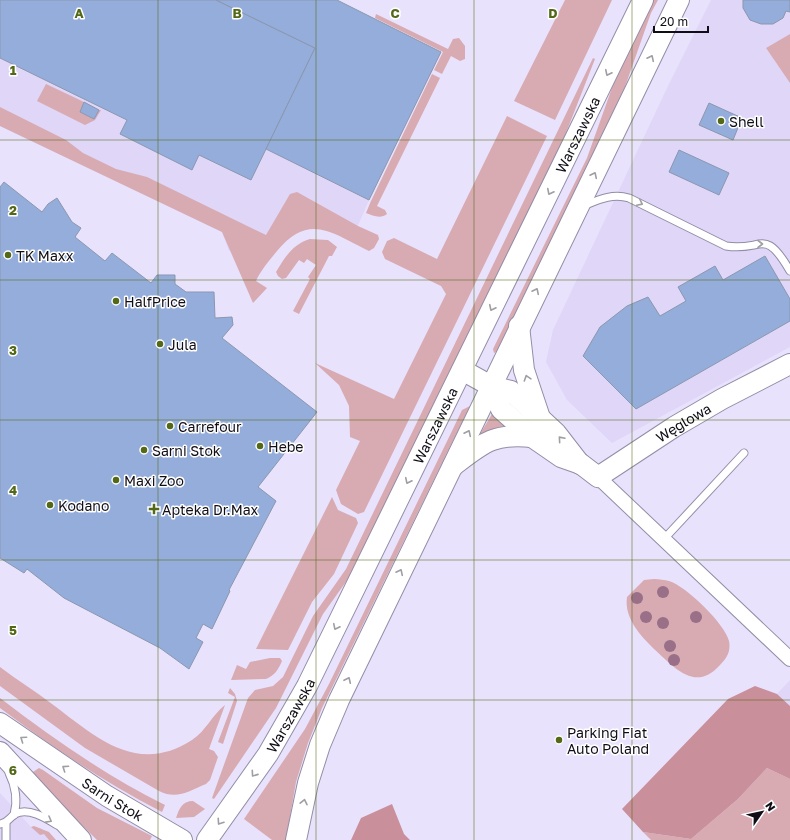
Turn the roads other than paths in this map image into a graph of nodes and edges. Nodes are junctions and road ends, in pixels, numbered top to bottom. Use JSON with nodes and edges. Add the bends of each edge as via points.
{"nodes":[{"id":1,"x":643,"y":0,"type":"edge"},
{"id":2,"x":679,"y":0,"type":"edge"},
{"id":3,"x":577,"y":208,"type":"junction"},
{"id":4,"x":790,"y":271,"type":"edge"},
{"id":5,"x":519,"y":326,"type":"junction"},
{"id":6,"x":790,"y":364,"type":"edge"},
{"id":7,"x":462,"y":370,"type":"junction"},
{"id":8,"x":491,"y":386,"type":"junction"},
{"id":9,"x":539,"y":415,"type":"junction"},
{"id":10,"x":532,"y":437,"type":"junction"},
{"id":11,"x":744,"y":453,"type":"dead end"},
{"id":12,"x":581,"y":464,"type":"junction"},
{"id":13,"x":450,"y":468,"type":"junction"},
{"id":14,"x":598,"y":477,"type":"junction"},
{"id":15,"x":664,"y":539,"type":"junction"},
{"id":16,"x":790,"y":659,"type":"edge"},
{"id":17,"x":0,"y":723,"type":"edge"},
{"id":18,"x":0,"y":752,"type":"edge"},
{"id":19,"x":46,"y":756,"type":"junction"},
{"id":20,"x":0,"y":757,"type":"edge"},
{"id":21,"x":27,"y":782,"type":"junction"},
{"id":22,"x":14,"y":815,"type":"junction"},
{"id":23,"x":3,"y":824,"type":"edge"},
{"id":24,"x":6,"y":840,"type":"edge"},
{"id":25,"x":81,"y":840,"type":"edge"},
{"id":26,"x":182,"y":840,"type":"edge"},
{"id":27,"x":207,"y":840,"type":"edge"},
{"id":28,"x":296,"y":840,"type":"edge"}],
"edges":[{"from":1,"to":7,"type":"main road","name":"Warszawska","one_way":true},
{"from":3,"to":2,"type":"main road","one_way":true},
{"from":3,"to":4,"type":"lane","one_way":true,"via":[[619,195],[726,246],[734,248],[763,243],[770,246]]},
{"from":5,"to":3,"type":"main road","one_way":true},
{"from":5,"to":8,"type":"main road"},
{"from":9,"to":5,"type":"main road","one_way":true,"via":[[524,370]]},
{"from":6,"to":14,"type":"main road","name":"Węglowa","via":[[688,419]]},
{"from":7,"to":8,"type":"main road"},
{"from":7,"to":27,"type":"main road","name":"Warszawska","one_way":true,"via":[[307,686],[268,754]]},
{"from":8,"to":9,"type":"main road","via":[[511,392]]},
{"from":8,"to":10,"type":"main road","via":[[501,408]]},
{"from":13,"to":8,"type":"main road","one_way":true},
{"from":12,"to":9,"type":"main road","one_way":true},
{"from":10,"to":12,"type":"main road","via":[[561,457]]},
{"from":10,"to":13,"type":"main road","via":[[513,435],[485,442]]},
{"from":11,"to":15,"type":"lane"},
{"from":12,"to":14,"type":"main road"},
{"from":28,"to":13,"type":"main road","one_way":true,"via":[[308,783],[320,745]]},
{"from":14,"to":15,"type":"street"},
{"from":15,"to":16,"type":"street"},
{"from":19,"to":17,"type":"main road","name":"Sarni Stok","one_way":true},
{"from":18,"to":21,"type":"main road"},
{"from":19,"to":21,"type":"main road","via":[[31,766]]},
{"from":26,"to":19,"type":"main road","name":"Sarni Stok","one_way":true},
{"from":20,"to":22,"type":"lane","via":[[14,783]]},
{"from":21,"to":25,"type":"main road"},
{"from":22,"to":23,"type":"lane"},
{"from":22,"to":25,"type":"lane","one_way":true,"via":[[25,812],[40,816]]},
{"from":23,"to":24,"type":"lane"}]}
